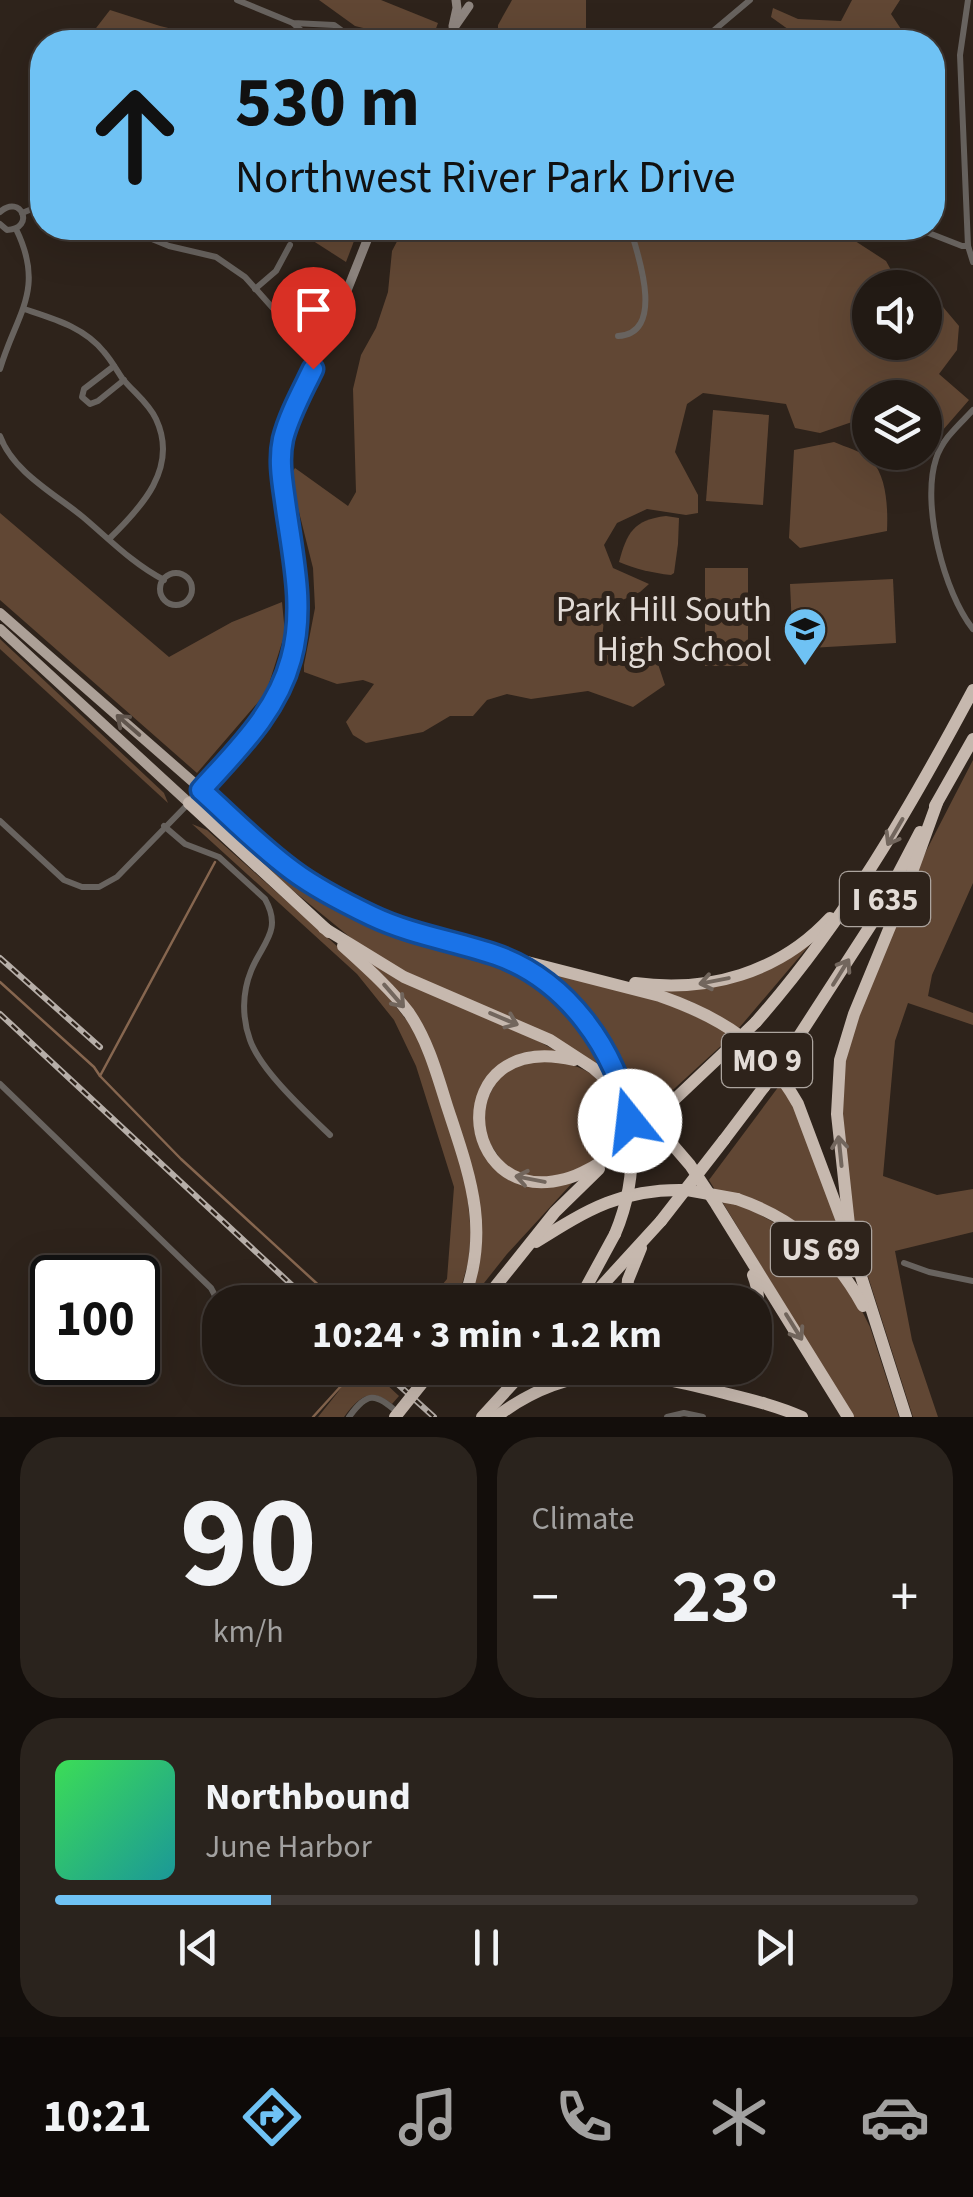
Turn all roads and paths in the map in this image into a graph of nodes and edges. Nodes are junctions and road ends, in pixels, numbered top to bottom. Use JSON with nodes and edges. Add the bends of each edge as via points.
{"nodes":[{"id":1,"x":238,"y":0,"type":"edge"},
{"id":2,"x":456,"y":0,"type":"edge"},
{"id":3,"x":750,"y":0,"type":"edge"},
{"id":4,"x":968,"y":0,"type":"edge"},
{"id":5,"x":293,"y":23,"type":"junction"},
{"id":6,"x":453,"y":29,"type":"joint"},
{"id":7,"x":301,"y":30,"type":"edge"},
{"id":8,"x":341,"y":30,"type":"edge"},
{"id":9,"x":714,"y":30,"type":"edge"},
{"id":10,"x":1,"y":206,"type":"edge"},
{"id":11,"x":30,"y":209,"type":"edge"},
{"id":12,"x":22,"y":213,"type":"junction"},
{"id":13,"x":0,"y":224,"type":"edge"},
{"id":14,"x":16,"y":229,"type":"junction"},
{"id":15,"x":945,"y":239,"type":"edge"},
{"id":16,"x":154,"y":240,"type":"edge"},
{"id":17,"x":367,"y":240,"type":"edge"},
{"id":18,"x":633,"y":240,"type":"edge"},
{"id":19,"x":290,"y":245,"type":"dead end"},
{"id":20,"x":968,"y":246,"type":"junction"},
{"id":21,"x":973,"y":262,"type":"edge"},
{"id":22,"x":255,"y":288,"type":"junction"},
{"id":23,"x":24,"y":309,"type":"junction"},
{"id":24,"x":279,"y":315,"type":"junction"},
{"id":25,"x":330,"y":332,"type":"junction"},
{"id":26,"x":618,"y":336,"type":"dead end"},
{"id":27,"x":324,"y":344,"type":"junction"},
{"id":28,"x":114,"y":366,"type":"junction"},
{"id":29,"x":0,"y":369,"type":"edge"},
{"id":30,"x":124,"y":380,"type":"junction"},
{"id":31,"x":973,"y":410,"type":"edge"},
{"id":32,"x":0,"y":436,"type":"edge"},
{"id":33,"x":109,"y":539,"type":"junction"},
{"id":34,"x":164,"y":580,"type":"junction"},
{"id":35,"x":0,"y":613,"type":"edge"},
{"id":36,"x":0,"y":629,"type":"edge"},
{"id":37,"x":973,"y":630,"type":"edge"},
{"id":38,"x":973,"y":690,"type":"edge"},
{"id":39,"x":973,"y":739,"type":"edge"},
{"id":40,"x":201,"y":790,"type":"junction"},
{"id":41,"x":189,"y":803,"type":"junction"},
{"id":42,"x":936,"y":803,"type":"junction"},
{"id":43,"x":0,"y":821,"type":"edge"},
{"id":44,"x":164,"y":826,"type":"junction"},
{"id":45,"x":854,"y":896,"type":"junction"},
{"id":46,"x":324,"y":928,"type":"junction"},
{"id":47,"x":492,"y":954,"type":"junction"},
{"id":48,"x":582,"y":975,"type":"junction"},
{"id":49,"x":593,"y":1068,"type":"junction"},
{"id":50,"x":0,"y":1084,"type":"edge"},
{"id":51,"x":330,"y":1135,"type":"dead end"},
{"id":52,"x":619,"y":1150,"type":"junction"},
{"id":53,"x":643,"y":1241,"type":"junction"},
{"id":54,"x":742,"y":1245,"type":"junction"},
{"id":55,"x":525,"y":1248,"type":"junction"},
{"id":56,"x":852,"y":1248,"type":"junction"},
{"id":57,"x":904,"y":1262,"type":"dead end"},
{"id":58,"x":973,"y":1281,"type":"edge"},
{"id":59,"x":208,"y":1285,"type":"edge"},
{"id":60,"x":469,"y":1285,"type":"edge"},
{"id":61,"x":496,"y":1285,"type":"edge"},
{"id":62,"x":588,"y":1285,"type":"edge"},
{"id":63,"x":603,"y":1285,"type":"edge"},
{"id":64,"x":628,"y":1285,"type":"edge"},
{"id":65,"x":757,"y":1285,"type":"edge"},
{"id":66,"x":876,"y":1330,"type":"junction"},
{"id":67,"x":421,"y":1385,"type":"edge"},
{"id":68,"x":512,"y":1385,"type":"edge"},
{"id":69,"x":349,"y":1417,"type":"edge"},
{"id":70,"x":399,"y":1417,"type":"edge"},
{"id":71,"x":482,"y":1417,"type":"edge"},
{"id":72,"x":496,"y":1417,"type":"edge"},
{"id":73,"x":667,"y":1417,"type":"edge"},
{"id":74,"x":703,"y":1417,"type":"edge"},
{"id":75,"x":802,"y":1417,"type":"edge"},
{"id":76,"x":848,"y":1417,"type":"edge"},
{"id":77,"x":906,"y":1417,"type":"edge"}],
"edges":[{"from":1,"to":5,"type":"street"},
{"from":2,"to":6,"type":"street"},
{"from":2,"to":6,"type":"street","via":[[474,4]]},
{"from":3,"to":9,"type":"street"},
{"from":4,"to":20,"type":"street","via":[[960,55]]},
{"from":5,"to":7,"type":"street"},
{"from":5,"to":8,"type":"street"},
{"from":10,"to":12,"type":"street"},
{"from":11,"to":12,"type":"street"},
{"from":12,"to":14,"type":"street"},
{"from":13,"to":14,"type":"street"},
{"from":14,"to":23,"type":"street","via":[[29,282]]},
{"from":15,"to":20,"type":"street"},
{"from":16,"to":22,"type":"street","via":[[216,257]]},
{"from":17,"to":25,"type":"street"},
{"from":18,"to":26,"type":"street","via":[[644,316],[627,336]]},
{"from":19,"to":22,"type":"street","via":[[276,271]]},
{"from":20,"to":21,"type":"street"},
{"from":22,"to":24,"type":"street"},
{"from":23,"to":28,"type":"street","via":[[77,329]]},
{"from":23,"to":29,"type":"street"},
{"from":24,"to":25,"type":"street"},
{"from":24,"to":27,"type":"street"},
{"from":25,"to":27,"type":"street"},
{"from":27,"to":40,"type":"street","via":[[283,441],[298,589],[291,662],[260,724]]},
{"from":28,"to":30,"type":"street"},
{"from":28,"to":30,"type":"street","via":[[84,389],[85,402],[98,401]]},
{"from":30,"to":33,"type":"street","via":[[157,420],[162,458],[153,489]]},
{"from":31,"to":37,"type":"street","via":[[942,446],[930,490],[943,568]]},
{"from":32,"to":33,"type":"street","via":[[36,481]]},
{"from":33,"to":34,"type":"street"},
{"from":34,"to":34,"type":"street","via":[[167,602],[189,599],[186,577]]},
{"from":40,"to":35,"type":"main road","number":"MO 9","one_way":true},
{"from":36,"to":41,"type":"main road"},
{"from":38,"to":45,"type":"highway","number":"I 635","one_way":true},
{"from":39,"to":42,"type":"highway","number":"I 635"},
{"from":40,"to":41,"type":"street"},
{"from":40,"to":47,"type":"highway","number":"MO 9","via":[[316,887],[376,918]]},
{"from":41,"to":44,"type":"street"},
{"from":41,"to":46,"type":"highway"},
{"from":53,"to":42,"type":"highway","number":"I 635","one_way":true,"bridge":true,"via":[[788,1054],[874,920]]},
{"from":56,"to":42,"type":"highway","one_way":true,"via":[[836,1114],[840,1060]]},
{"from":43,"to":44,"type":"street","via":[[64,880],[89,888],[117,877]]},
{"from":44,"to":51,"type":"street","via":[[219,857],[269,907],[271,932],[246,988],[246,1028],[263,1064]]},
{"from":45,"to":48,"type":"highway","one_way":true,"via":[[800,946],[728,978],[667,986]]},
{"from":45,"to":52,"type":"highway","number":"I 635","bridge":true,"via":[[756,1022]]},
{"from":46,"to":49,"type":"highway","one_way":true,"via":[[404,977],[550,1040]]},
{"from":46,"to":60,"type":"highway","one_way":true,"via":[[396,996],[430,1054],[476,1202]]},
{"from":47,"to":48,"type":"highway","number":"MO 9"},
{"from":47,"to":62,"type":"highway","bridge":true,"via":[[518,964],[582,1017],[606,1052],[627,1106],[631,1180],[616,1234]]},
{"from":48,"to":56,"type":"highway","number":"MO 9","via":[[693,1008],[758,1049],[798,1104]]},
{"from":52,"to":49,"type":"highway","one_way":true,"via":[[578,1175],[534,1182],[504,1170],[482,1141],[482,1097],[507,1066],[539,1056]]},
{"from":49,"to":54,"type":"highway","via":[[669,1139]]},
{"from":50,"to":59,"type":"street"},
{"from":52,"to":55,"type":"highway","number":"I 635"},
{"from":53,"to":63,"type":"highway","number":"I 635"},
{"from":53,"to":64,"type":"highway"},
{"from":54,"to":65,"type":"highway"},
{"from":54,"to":76,"type":"highway","one_way":true},
{"from":55,"to":61,"type":"highway","number":"I 635"},
{"from":55,"to":66,"type":"highway","number":"US 69","bridge":true,"via":[[605,1202],[687,1190],[738,1199],[779,1217],[818,1246],[842,1271]]},
{"from":56,"to":66,"type":"highway","number":"MO 9"},
{"from":57,"to":58,"type":"street"},
{"from":66,"to":77,"type":"highway","number":"MO 9"},
{"from":67,"to":70,"type":"highway","bridge":true},
{"from":68,"to":71,"type":"highway"},
{"from":69,"to":70,"type":"street","via":[[368,1398],[380,1398]]},
{"from":72,"to":75,"type":"highway","via":[[560,1383],[622,1374],[666,1378]]},
{"from":73,"to":74,"type":"street"}]}
